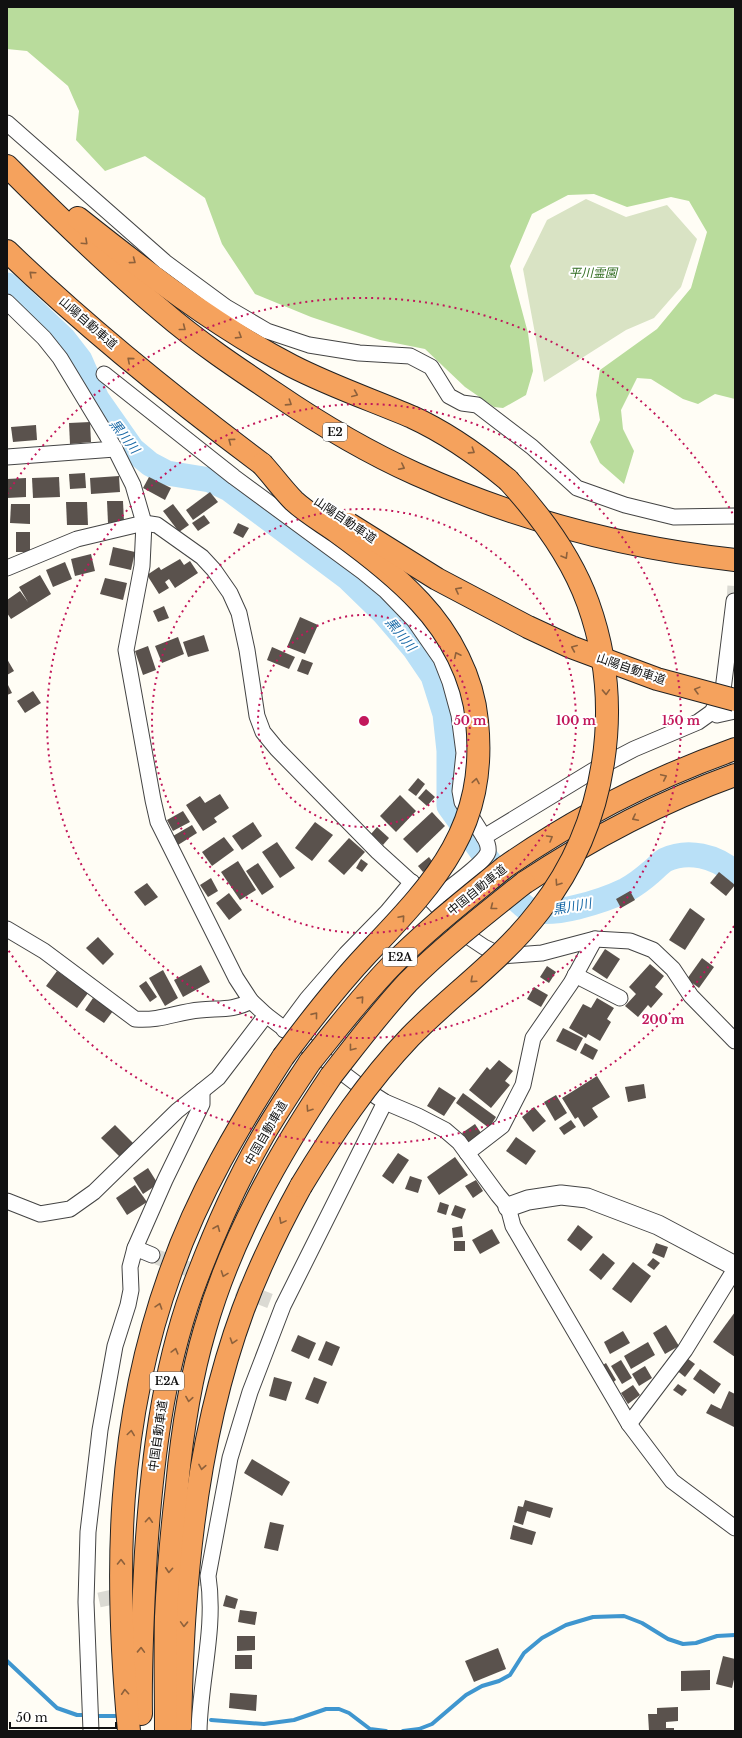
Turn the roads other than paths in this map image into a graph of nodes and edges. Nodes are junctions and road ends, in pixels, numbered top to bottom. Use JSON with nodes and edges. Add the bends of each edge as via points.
{"nodes":[{"id":1,"x":7,"y":123,"type":"edge"},
{"id":2,"x":7,"y":155,"type":"edge"},
{"id":3,"x":7,"y":166,"type":"edge"},
{"id":4,"x":8,"y":252,"type":"edge"},
{"id":5,"x":7,"y":302,"type":"edge"},
{"id":6,"x":104,"y":374,"type":"dead end"},
{"id":7,"x":114,"y":449,"type":"junction"},
{"id":8,"x":7,"y":457,"type":"edge"},
{"id":9,"x":262,"y":464,"type":"junction"},
{"id":10,"x":735,"y":516,"type":"edge"},
{"id":11,"x":144,"y":523,"type":"junction"},
{"id":12,"x":735,"y":560,"type":"edge"},
{"id":13,"x":7,"y":568,"type":"edge"},
{"id":14,"x":734,"y":601,"type":"dead end"},
{"id":15,"x":733,"y":624,"type":"edge"},
{"id":16,"x":735,"y":700,"type":"edge"},
{"id":17,"x":735,"y":711,"type":"edge"},
{"id":18,"x":712,"y":712,"type":"junction"},
{"id":19,"x":735,"y":749,"type":"edge"},
{"id":20,"x":735,"y":775,"type":"edge"},
{"id":21,"x":484,"y":837,"type":"junction"},
{"id":22,"x":412,"y":882,"type":"junction"},
{"id":23,"x":432,"y":901,"type":"junction"},
{"id":24,"x":7,"y":929,"type":"edge"},
{"id":25,"x":595,"y":939,"type":"junction"},
{"id":26,"x":575,"y":975,"type":"junction"},
{"id":27,"x":620,"y":998,"type":"dead end"},
{"id":28,"x":251,"y":1001,"type":"junction"},
{"id":29,"x":266,"y":1015,"type":"junction"},
{"id":30,"x":284,"y":1030,"type":"junction"},
{"id":31,"x":735,"y":1041,"type":"edge"},
{"id":32,"x":202,"y":1091,"type":"junction"},
{"id":33,"x":385,"y":1102,"type":"junction"},
{"id":34,"x":467,"y":1153,"type":"junction"},
{"id":35,"x":7,"y":1201,"type":"edge"},
{"id":36,"x":508,"y":1207,"type":"junction"},
{"id":37,"x":135,"y":1248,"type":"junction"},
{"id":38,"x":152,"y":1255,"type":"tunnel mouth"},
{"id":39,"x":735,"y":1267,"type":"edge"},
{"id":40,"x":629,"y":1424,"type":"junction"},
{"id":41,"x":735,"y":1528,"type":"edge"},
{"id":42,"x":90,"y":1729,"type":"edge"},
{"id":43,"x":129,"y":1731,"type":"edge"},
{"id":44,"x":141,"y":1731,"type":"edge"},
{"id":45,"x":166,"y":1731,"type":"edge"},
{"id":46,"x":180,"y":1731,"type":"edge"},
{"id":47,"x":198,"y":1731,"type":"edge"}],
"edges":[{"from":1,"to":10,"type":"street","via":[[166,262],[226,307],[267,331],[309,346],[410,356],[431,367],[449,396],[462,404],[477,405],[532,447],[577,488],[625,505],[674,517]]},
{"from":2,"to":46,"type":"highway","one_way":true,"bridge":true,"via":[[125,256],[218,322],[292,366],[450,437],[482,458],[508,480],[551,532],[588,602],[598,637],[606,684],[604,763],[596,799],[583,838],[564,874],[540,910],[511,944],[420,1027],[359,1097],[301,1186],[275,1234],[243,1310],[210,1426],[195,1513],[185,1609]]},
{"from":3,"to":12,"type":"highway","number":"E2","one_way":true,"via":[[163,313],[234,366],[318,422],[359,445],[415,474],[535,519],[649,546]]},
{"from":9,"to":4,"type":"highway","name":"山陽自動車道","one_way":true,"via":[[146,374]]},
{"from":5,"to":7,"type":"street","via":[[44,338],[60,358]]},
{"from":6,"to":21,"type":"street","via":[[234,477],[363,572],[414,620],[441,659],[450,682],[459,715],[464,753],[460,791],[462,802]]},
{"from":7,"to":8,"type":"street"},
{"from":7,"to":11,"type":"street","via":[[133,485]]},
{"from":16,"to":9,"type":"highway","name":"山陽自動車道","one_way":true,"bridge":true,"via":[[616,665],[528,627],[437,579],[352,526]]},
{"from":43,"to":9,"type":"highway","one_way":true,"bridge":true,"via":[[120,1603],[121,1525],[126,1465],[142,1371],[171,1270],[218,1165],[283,1057],[339,986],[415,903],[442,867],[461,831],[473,799],[478,770],[476,708],[457,653],[441,627],[421,602],[398,580],[294,501]]},
{"from":11,"to":13,"type":"street","via":[[77,539]]},
{"from":11,"to":22,"type":"street","via":[[157,525],[202,557],[230,593],[239,613],[257,716],[263,732],[373,847]]},
{"from":11,"to":28,"type":"street","via":[[142,566],[126,650],[153,800],[158,822],[236,978]]},
{"from":14,"to":15,"type":"street"},
{"from":15,"to":18,"type":"street","via":[[723,690]]},
{"from":17,"to":18,"type":"street","via":[[717,715]]},
{"from":18,"to":21,"type":"street","via":[[698,722],[634,749],[594,770]]},
{"from":44,"to":19,"type":"highway","name":"中国自動車道","number":"E2A","one_way":true,"bridge":true,"via":[[143,1602],[149,1518],[168,1376],[192,1292],[219,1222],[260,1140],[310,1062],[358,1002],[391,966],[433,927],[505,867],[620,798],[671,773]]},
{"from":20,"to":45,"type":"highway","name":"中国自動車道","number":"E2A","one_way":true,"bridge":true,"via":[[676,798],[599,836],[524,884],[476,920],[439,952],[373,1022],[331,1076],[280,1155],[227,1266],[205,1329],[190,1389],[180,1454],[166,1616]]},
{"from":21,"to":23,"type":"street","via":[[488,844],[488,853],[480,863]]},
{"from":22,"to":23,"type":"street"},
{"from":22,"to":30,"type":"street","via":[[307,999]]},
{"from":23,"to":25,"type":"street","via":[[460,931],[502,956],[542,954]]},
{"from":24,"to":28,"type":"street","via":[[44,951],[136,1019],[150,1020],[198,1010],[241,1007]]},
{"from":25,"to":26,"type":"street"},
{"from":25,"to":31,"type":"street","via":[[630,941],[653,950],[672,969],[691,996]]},
{"from":26,"to":27,"type":"street"},
{"from":26,"to":34,"type":"street","via":[[533,1038],[523,1085],[502,1126]]},
{"from":28,"to":29,"type":"street"},
{"from":29,"to":30,"type":"street"},
{"from":29,"to":32,"type":"street","via":[[218,1078]]},
{"from":30,"to":33,"type":"street"},
{"from":32,"to":35,"type":"street","via":[[177,1111],[94,1192],[70,1209],[40,1214]]},
{"from":32,"to":37,"type":"street","via":[[202,1104],[164,1180]]},
{"from":33,"to":34,"type":"street","via":[[445,1130]]},
{"from":33,"to":47,"type":"street","via":[[277,1304],[230,1458],[204,1577],[211,1595]]},
{"from":34,"to":36,"type":"street"},
{"from":36,"to":39,"type":"street","via":[[528,1200],[561,1194],[587,1198],[658,1225],[690,1240]]},
{"from":36,"to":40,"type":"street","via":[[514,1226]]},
{"from":37,"to":38,"type":"street"},
{"from":37,"to":42,"type":"street","via":[[130,1266],[131,1290],[115,1346],[100,1430],[88,1532],[92,1601]]},
{"from":39,"to":40,"type":"street","via":[[685,1350]]},
{"from":40,"to":41,"type":"street","via":[[672,1481]]}]}
